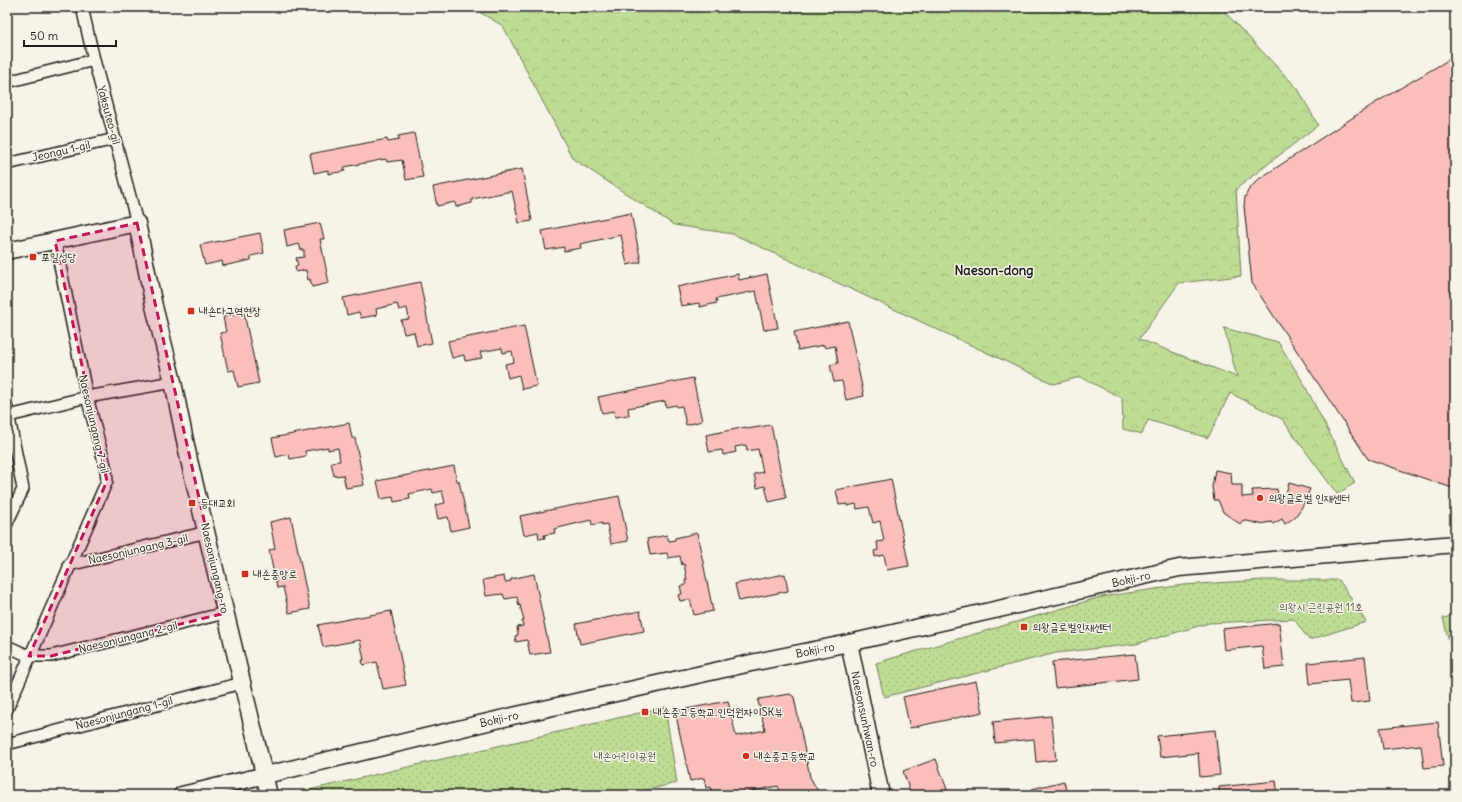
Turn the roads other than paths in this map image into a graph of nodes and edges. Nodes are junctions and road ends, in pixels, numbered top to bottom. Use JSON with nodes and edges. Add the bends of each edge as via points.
{"nodes":[{"id":1,"x":82,"y":7,"type":"edge"},
{"id":2,"x":94,"y":60,"type":"junction"},
{"id":3,"x":7,"y":82,"type":"edge"},
{"id":4,"x":115,"y":139,"type":"junction"},
{"id":5,"x":7,"y":164,"type":"edge"},
{"id":6,"x":136,"y":223,"type":"junction"},
{"id":7,"x":55,"y":241,"type":"junction"},
{"id":8,"x":7,"y":251,"type":"edge"},
{"id":9,"x":173,"y":382,"type":"junction"},
{"id":10,"x":87,"y":397,"type":"junction"},
{"id":11,"x":8,"y":412,"type":"edge"},
{"id":12,"x":7,"y":523,"type":"edge"},
{"id":13,"x":207,"y":532,"type":"junction"},
{"id":14,"x":1455,"y":544,"type":"edge"},
{"id":15,"x":69,"y":565,"type":"junction"},
{"id":16,"x":225,"y":613,"type":"junction"},
{"id":17,"x":850,"y":643,"type":"junction"},
{"id":18,"x":7,"y":646,"type":"edge"},
{"id":19,"x":30,"y":656,"type":"junction"},
{"id":20,"x":242,"y":683,"type":"junction"},
{"id":21,"x":7,"y":709,"type":"edge"},
{"id":22,"x":7,"y":744,"type":"edge"},
{"id":23,"x":264,"y":775,"type":"junction"},
{"id":24,"x":182,"y":795,"type":"edge"},
{"id":25,"x":269,"y":795,"type":"edge"},
{"id":26,"x":881,"y":795,"type":"edge"}],
"edges":[{"from":1,"to":2,"type":"street","name":"Yaksuteo-gil"},
{"from":2,"to":3,"type":"street"},
{"from":2,"to":4,"type":"street","name":"Yaksuteo-gil"},
{"from":4,"to":5,"type":"street","name":"Jeongu 1-gil"},
{"from":4,"to":6,"type":"street","name":"Yaksuteo-gil"},
{"from":6,"to":7,"type":"street"},
{"from":6,"to":9,"type":"street","name":"Naesonjungang-ro"},
{"from":7,"to":8,"type":"street"},
{"from":7,"to":10,"type":"street","name":"Naesonjungang 7-gil"},
{"from":9,"to":10,"type":"street"},
{"from":9,"to":13,"type":"street","name":"Naesonjungang-ro"},
{"from":10,"to":11,"type":"street"},
{"from":10,"to":15,"type":"street","name":"Naesonjungang 7-gil","via":[[107,481]]},
{"from":11,"to":12,"type":"street","via":[[23,489]]},
{"from":13,"to":15,"type":"street","name":"Naesonjungang 3-gil"},
{"from":13,"to":16,"type":"street","name":"Naesonjungang-ro"},
{"from":14,"to":17,"type":"street","name":"Bokji-ro","via":[[1179,568]]},
{"from":15,"to":19,"type":"street","name":"Naesonjungang 7-gil"},
{"from":16,"to":19,"type":"street","name":"Naesonjungang 2-gil","via":[[51,656]]},
{"from":16,"to":20,"type":"street","name":"Naesonjungang-ro"},
{"from":17,"to":23,"type":"street","name":"Bokji-ro","via":[[517,715]]},
{"from":17,"to":26,"type":"street","name":"Naesonsunhwan-ro"},
{"from":18,"to":19,"type":"street"},
{"from":19,"to":21,"type":"street","name":"Naesonjungang 7-gil"},
{"from":20,"to":22,"type":"street","name":"Naesonjungang 1-gil"},
{"from":20,"to":23,"type":"street","name":"Naesonjungang-ro"},
{"from":23,"to":24,"type":"street","name":"Bokji-ro"},
{"from":23,"to":25,"type":"street","name":"Naesonjungang-ro"}]}
